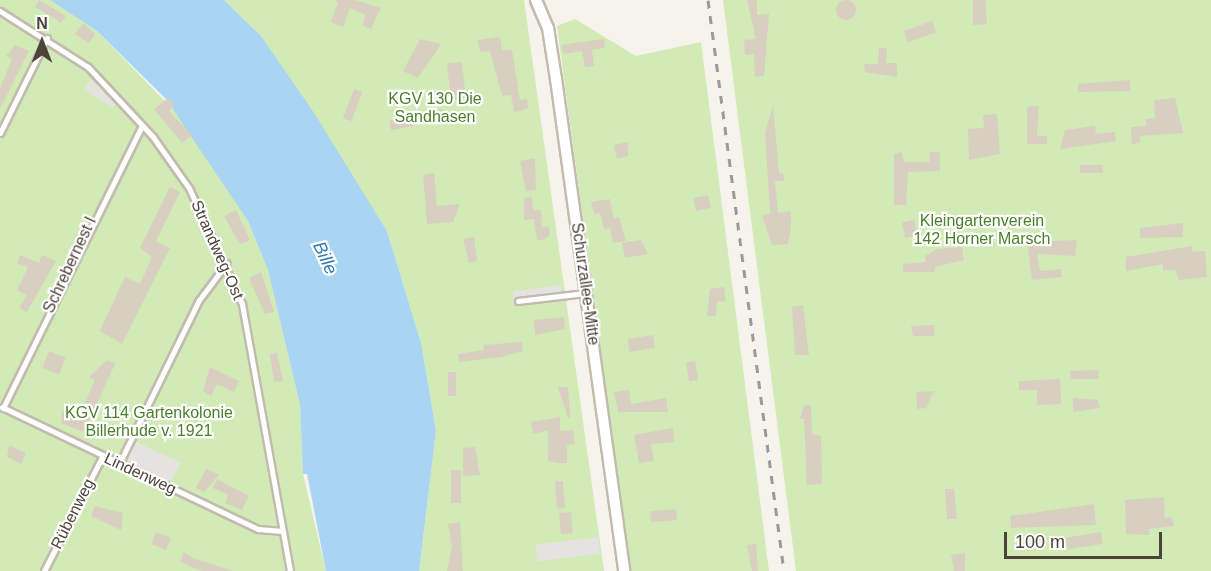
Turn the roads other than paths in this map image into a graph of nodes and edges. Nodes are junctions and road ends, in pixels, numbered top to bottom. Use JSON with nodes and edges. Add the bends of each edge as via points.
{"nodes":[{"id":1,"x":536,"y":0,"type":"edge"},
{"id":2,"x":0,"y":10,"type":"edge"},
{"id":3,"x":47,"y":38,"type":"junction"},
{"id":4,"x":142,"y":125,"type":"junction"},
{"id":5,"x":0,"y":133,"type":"edge"},
{"id":6,"x":227,"y":262,"type":"junction"},
{"id":7,"x":585,"y":293,"type":"junction"},
{"id":8,"x":518,"y":301,"type":"dead end"},
{"id":9,"x":1,"y":407,"type":"edge"},
{"id":10,"x":102,"y":457,"type":"junction"},
{"id":11,"x":119,"y":464,"type":"junction"},
{"id":12,"x":282,"y":531,"type":"junction"},
{"id":13,"x":44,"y":571,"type":"edge"},
{"id":14,"x":290,"y":571,"type":"edge"},
{"id":15,"x":624,"y":571,"type":"edge"}],
"edges":[{"from":1,"to":7,"type":"street","name":"Schurzallee-Mitte","via":[[548,28]]},
{"from":2,"to":3,"type":"lane","name":"Strandweg-Ost"},
{"from":3,"to":4,"type":"lane","name":"Strandweg-Ost","via":[[88,67]]},
{"from":3,"to":5,"type":"lane"},
{"from":4,"to":6,"type":"lane","name":"Strandweg-Ost","via":[[181,174]]},
{"from":4,"to":9,"type":"lane","name":"Schrebernest I","via":[[119,162]]},
{"from":6,"to":11,"type":"lane","via":[[204,292]]},
{"from":6,"to":12,"type":"lane","name":"Strandweg-Ost","via":[[249,329]]},
{"from":7,"to":8,"type":"lane"},
{"from":7,"to":15,"type":"street","name":"Schurzallee-Mitte"},
{"from":9,"to":10,"type":"lane","name":"Lindenweg"},
{"from":10,"to":11,"type":"lane","name":"Lindenweg"},
{"from":10,"to":13,"type":"lane","name":"Rübenweg"},
{"from":11,"to":12,"type":"lane","name":"Lindenweg","via":[[258,529]]},
{"from":12,"to":14,"type":"lane","name":"Strandweg-Ost"}]}
